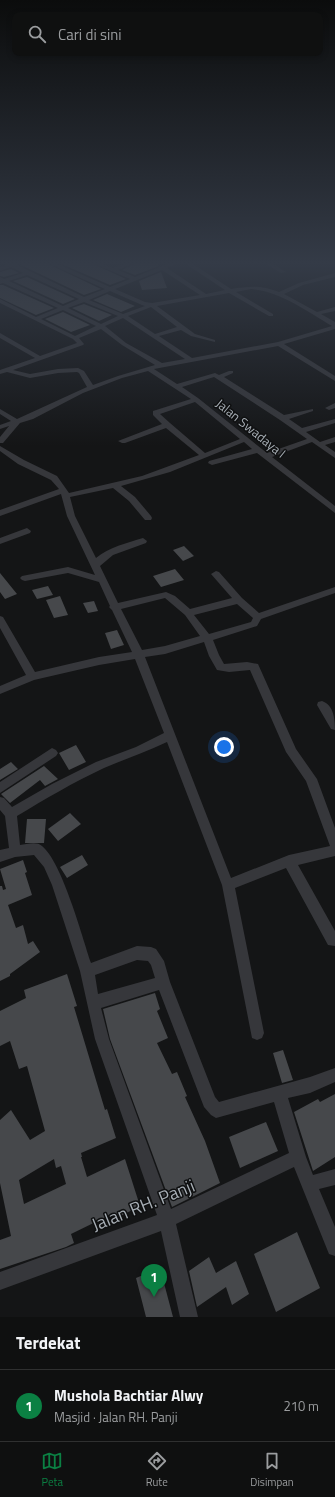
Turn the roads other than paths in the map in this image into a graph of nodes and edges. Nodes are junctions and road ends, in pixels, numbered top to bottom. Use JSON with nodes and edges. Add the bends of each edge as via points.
{"nodes":[{"id":1,"x":45,"y":323,"type":"edge"},
{"id":2,"x":96,"y":323,"type":"edge"},
{"id":3,"x":107,"y":323,"type":"edge"},
{"id":4,"x":135,"y":323,"type":"edge"},
{"id":5,"x":176,"y":323,"type":"edge"},
{"id":6,"x":101,"y":326,"type":"junction"},
{"id":7,"x":335,"y":326,"type":"edge"},
{"id":8,"x":182,"y":328,"type":"junction"},
{"id":9,"x":0,"y":335,"type":"edge"},
{"id":10,"x":154,"y":336,"type":"junction"},
{"id":11,"x":75,"y":338,"type":"junction"},
{"id":12,"x":213,"y":341,"type":"dead end"},
{"id":13,"x":279,"y":344,"type":"junction"},
{"id":14,"x":41,"y":359,"type":"junction"},
{"id":15,"x":190,"y":359,"type":"junction"},
{"id":16,"x":161,"y":365,"type":"junction"},
{"id":17,"x":150,"y":369,"type":"junction"},
{"id":18,"x":3,"y":371,"type":"edge"},
{"id":19,"x":231,"y":372,"type":"dead end"},
{"id":20,"x":219,"y":377,"type":"junction"},
{"id":21,"x":335,"y":379,"type":"edge"},
{"id":22,"x":176,"y":386,"type":"junction"},
{"id":23,"x":91,"y":388,"type":"junction"},
{"id":24,"x":196,"y":399,"type":"junction"},
{"id":25,"x":311,"y":410,"type":"dead end"},
{"id":26,"x":0,"y":411,"type":"edge"},
{"id":27,"x":283,"y":418,"type":"junction"},
{"id":28,"x":335,"y":421,"type":"edge"},
{"id":29,"x":17,"y":422,"type":"junction"},
{"id":30,"x":167,"y":425,"type":"junction"},
{"id":31,"x":0,"y":427,"type":"edge"},
{"id":32,"x":301,"y":431,"type":"junction"},
{"id":33,"x":245,"y":439,"type":"junction"},
{"id":34,"x":335,"y":439,"type":"edge"},
{"id":35,"x":311,"y":440,"type":"junction"},
{"id":36,"x":0,"y":441,"type":"edge"},
{"id":37,"x":122,"y":441,"type":"dead end"},
{"id":38,"x":319,"y":445,"type":"junction"},
{"id":39,"x":0,"y":448,"type":"edge"},
{"id":40,"x":258,"y":450,"type":"junction"},
{"id":41,"x":203,"y":455,"type":"junction"},
{"id":42,"x":267,"y":456,"type":"junction"},
{"id":43,"x":335,"y":456,"type":"edge"},
{"id":44,"x":212,"y":463,"type":"dead end"},
{"id":45,"x":116,"y":486,"type":"junction"},
{"id":46,"x":65,"y":493,"type":"junction"},
{"id":47,"x":335,"y":510,"type":"edge"},
{"id":48,"x":0,"y":513,"type":"edge"},
{"id":49,"x":148,"y":518,"type":"dead end"},
{"id":50,"x":27,"y":531,"type":"dead end"},
{"id":51,"x":0,"y":541,"type":"edge"},
{"id":52,"x":143,"y":542,"type":"dead end"},
{"id":53,"x":95,"y":566,"type":"junction"},
{"id":54,"x":216,"y":574,"type":"dead end"},
{"id":55,"x":25,"y":578,"type":"dead end"},
{"id":56,"x":102,"y":580,"type":"junction"},
{"id":57,"x":335,"y":590,"type":"edge"},
{"id":58,"x":239,"y":600,"type":"junction"},
{"id":59,"x":114,"y":607,"type":"junction"},
{"id":60,"x":188,"y":613,"type":"junction"},
{"id":61,"x":258,"y":618,"type":"junction"},
{"id":62,"x":0,"y":619,"type":"edge"},
{"id":63,"x":207,"y":638,"type":"junction"},
{"id":64,"x":139,"y":655,"type":"junction"},
{"id":65,"x":32,"y":677,"type":"junction"},
{"id":66,"x":0,"y":690,"type":"edge"},
{"id":67,"x":322,"y":705,"type":"dead end"},
{"id":68,"x":335,"y":726,"type":"edge"},
{"id":69,"x":170,"y":735,"type":"junction"},
{"id":70,"x":52,"y":753,"type":"dead end"},
{"id":71,"x":0,"y":788,"type":"edge"},
{"id":72,"x":0,"y":802,"type":"edge"},
{"id":73,"x":11,"y":814,"type":"junction"},
{"id":74,"x":335,"y":844,"type":"edge"},
{"id":75,"x":335,"y":850,"type":"edge"},
{"id":76,"x":15,"y":851,"type":"junction"},
{"id":77,"x":0,"y":856,"type":"edge"},
{"id":78,"x":289,"y":861,"type":"junction"},
{"id":79,"x":228,"y":885,"type":"junction"},
{"id":80,"x":333,"y":940,"type":"dead end"},
{"id":81,"x":87,"y":971,"type":"junction"},
{"id":82,"x":163,"y":982,"type":"junction"},
{"id":83,"x":93,"y":1003,"type":"junction"},
{"id":84,"x":257,"y":1033,"type":"dead end"},
{"id":85,"x":335,"y":1075,"type":"edge"},
{"id":86,"x":279,"y":1092,"type":"junction"},
{"id":87,"x":298,"y":1157,"type":"junction"},
{"id":88,"x":335,"y":1176,"type":"edge"},
{"id":89,"x":308,"y":1184,"type":"junction"},
{"id":90,"x":166,"y":1220,"type":"junction"},
{"id":91,"x":335,"y":1248,"type":"edge"},
{"id":92,"x":0,"y":1281,"type":"edge"},
{"id":93,"x":189,"y":1317,"type":"edge"}],
"edges":[{"from":1,"to":11,"type":"street"},
{"from":2,"to":6,"type":"street"},
{"from":3,"to":6,"type":"street"},
{"from":4,"to":10,"type":"street"},
{"from":5,"to":8,"type":"street"},
{"from":6,"to":11,"type":"street"},
{"from":6,"to":16,"type":"street","via":[[124,344]]},
{"from":7,"to":13,"type":"street"},
{"from":8,"to":10,"type":"street"},
{"from":8,"to":12,"type":"street","via":[[193,335]]},
{"from":9,"to":14,"type":"street"},
{"from":10,"to":15,"type":"street"},
{"from":11,"to":14,"type":"street","via":[[81,344]]},
{"from":13,"to":15,"type":"street"},
{"from":13,"to":21,"type":"street"},
{"from":14,"to":18,"type":"street"},
{"from":15,"to":16,"type":"street"},
{"from":16,"to":17,"type":"street"},
{"from":17,"to":22,"type":"street","name":"Jalan Swadaya I"},
{"from":17,"to":23,"type":"street"},
{"from":18,"to":23,"type":"street","via":[[30,376],[78,370],[82,372]]},
{"from":19,"to":20,"type":"street"},
{"from":20,"to":22,"type":"street","via":[[209,376]]},
{"from":20,"to":27,"type":"street"},
{"from":22,"to":24,"type":"street","name":"Jalan Swadaya I"},
{"from":23,"to":29,"type":"street"},
{"from":24,"to":30,"type":"street","via":[[158,412],[156,414]]},
{"from":24,"to":33,"type":"street","name":"Jalan Swadaya I"},
{"from":25,"to":27,"type":"street"},
{"from":26,"to":29,"type":"street"},
{"from":27,"to":32,"type":"street"},
{"from":28,"to":32,"type":"street"},
{"from":29,"to":31,"type":"street"},
{"from":29,"to":36,"type":"street"},
{"from":30,"to":37,"type":"street"},
{"from":30,"to":41,"type":"street"},
{"from":32,"to":35,"type":"street"},
{"from":33,"to":40,"type":"street","name":"Jalan Swadaya I"},
{"from":33,"to":41,"type":"street"},
{"from":34,"to":38,"type":"street"},
{"from":35,"to":38,"type":"street"},
{"from":35,"to":42,"type":"street"},
{"from":38,"to":43,"type":"street"},
{"from":39,"to":46,"type":"street","via":[[21,462],[54,478]]},
{"from":40,"to":42,"type":"street","name":"Jalan Swadaya I"},
{"from":40,"to":44,"type":"street"},
{"from":41,"to":45,"type":"street","via":[[157,474]]},
{"from":42,"to":47,"type":"street","name":"Jalan Swadaya I"},
{"from":45,"to":46,"type":"street"},
{"from":45,"to":49,"type":"street","via":[[132,499]]},
{"from":46,"to":48,"type":"street"},
{"from":46,"to":53,"type":"street","via":[[71,516]]},
{"from":50,"to":51,"type":"street"},
{"from":52,"to":53,"type":"street","via":[[110,552]]},
{"from":53,"to":56,"type":"street"},
{"from":54,"to":58,"type":"street"},
{"from":55,"to":56,"type":"street","via":[[68,570]]},
{"from":56,"to":59,"type":"street"},
{"from":57,"to":61,"type":"street"},
{"from":58,"to":60,"type":"street"},
{"from":58,"to":61,"type":"street"},
{"from":59,"to":60,"type":"street","via":[[166,595]]},
{"from":59,"to":64,"type":"street"},
{"from":60,"to":63,"type":"street"},
{"from":61,"to":63,"type":"street","via":[[254,624]]},
{"from":62,"to":65,"type":"street"},
{"from":63,"to":64,"type":"street"},
{"from":63,"to":74,"type":"street","via":[[221,668],[254,668],[292,752],[311,779]]},
{"from":64,"to":65,"type":"street","via":[[99,661]]},
{"from":64,"to":69,"type":"street"},
{"from":65,"to":66,"type":"street"},
{"from":67,"to":68,"type":"street"},
{"from":69,"to":73,"type":"street","via":[[100,765]]},
{"from":69,"to":79,"type":"street"},
{"from":70,"to":71,"type":"street"},
{"from":72,"to":73,"type":"street"},
{"from":73,"to":76,"type":"street"},
{"from":75,"to":78,"type":"street"},
{"from":76,"to":77,"type":"street"},
{"from":76,"to":81,"type":"street","via":[[37,850],[48,863],[60,890]]},
{"from":78,"to":79,"type":"street"},
{"from":78,"to":80,"type":"street"},
{"from":79,"to":84,"type":"street"},
{"from":81,"to":82,"type":"street","via":[[137,953],[151,954],[157,961]]},
{"from":81,"to":83,"type":"street"},
{"from":82,"to":83,"type":"street"},
{"from":82,"to":86,"type":"street","via":[[209,1102],[216,1110]]},
{"from":83,"to":90,"type":"street","via":[[102,1039]]},
{"from":85,"to":86,"type":"street","via":[[310,1085]]},
{"from":86,"to":87,"type":"street"},
{"from":87,"to":89,"type":"street"},
{"from":87,"to":90,"type":"street","name":"Jalan RH. Panji"},
{"from":88,"to":89,"type":"street"},
{"from":89,"to":91,"type":"street"},
{"from":90,"to":92,"type":"street","name":"Jalan RH. Panji"},
{"from":90,"to":93,"type":"street"}]}
